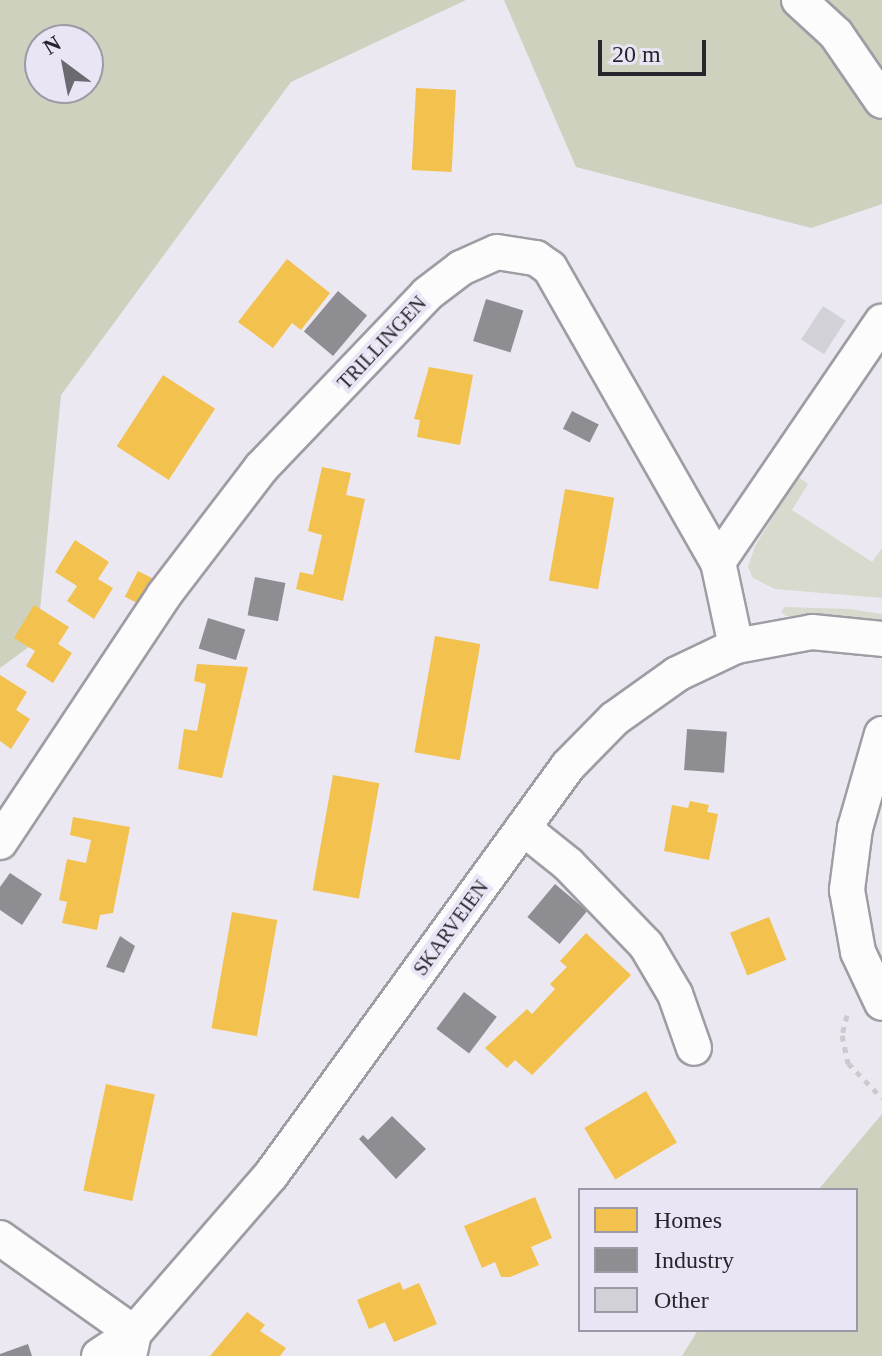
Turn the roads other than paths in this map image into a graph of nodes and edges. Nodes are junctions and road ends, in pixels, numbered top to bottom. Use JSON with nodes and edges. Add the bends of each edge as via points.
{"nodes":[{"id":1,"x":799,"y":0,"type":"edge"},
{"id":2,"x":882,"y":101,"type":"edge"},
{"id":3,"x":882,"y":322,"type":"edge"},
{"id":4,"x":718,"y":562,"type":"junction"},
{"id":5,"x":882,"y":639,"type":"edge"},
{"id":6,"x":736,"y":646,"type":"junction"},
{"id":7,"x":882,"y":734,"type":"edge"},
{"id":8,"x":523,"y":828,"type":"junction"},
{"id":9,"x":0,"y":842,"type":"edge"},
{"id":10,"x":882,"y":1003,"type":"edge"},
{"id":11,"x":694,"y":1048,"type":"dead end"},
{"id":12,"x":0,"y":1238,"type":"edge"},
{"id":13,"x":131,"y":1344,"type":"edge"},
{"id":14,"x":99,"y":1356,"type":"edge"}],
"edges":[{"from":1,"to":2,"type":"street","via":[[836,34]]},
{"from":3,"to":4,"type":"street"},
{"from":4,"to":6,"type":"street","name":"TRILLINGEN"},
{"from":4,"to":9,"type":"street","name":"TRILLINGEN","via":[[550,268],[516,253],[478,259],[427,294],[261,468],[164,595]]},
{"from":5,"to":6,"type":"street","name":"SKARVEIEN","via":[[812,632]]},
{"from":6,"to":8,"type":"street","name":"SKARVEIEN","via":[[677,674],[614,719],[568,766]]},
{"from":7,"to":10,"type":"street","via":[[855,828],[847,890],[858,952]]},
{"from":8,"to":11,"type":"street","via":[[568,864],[646,945],[675,994]]},
{"from":8,"to":13,"type":"street","name":"SKARVEIEN","via":[[271,1175]]},
{"from":12,"to":13,"type":"street"},
{"from":13,"to":14,"type":"street","name":"SKARVEIEN"}]}
